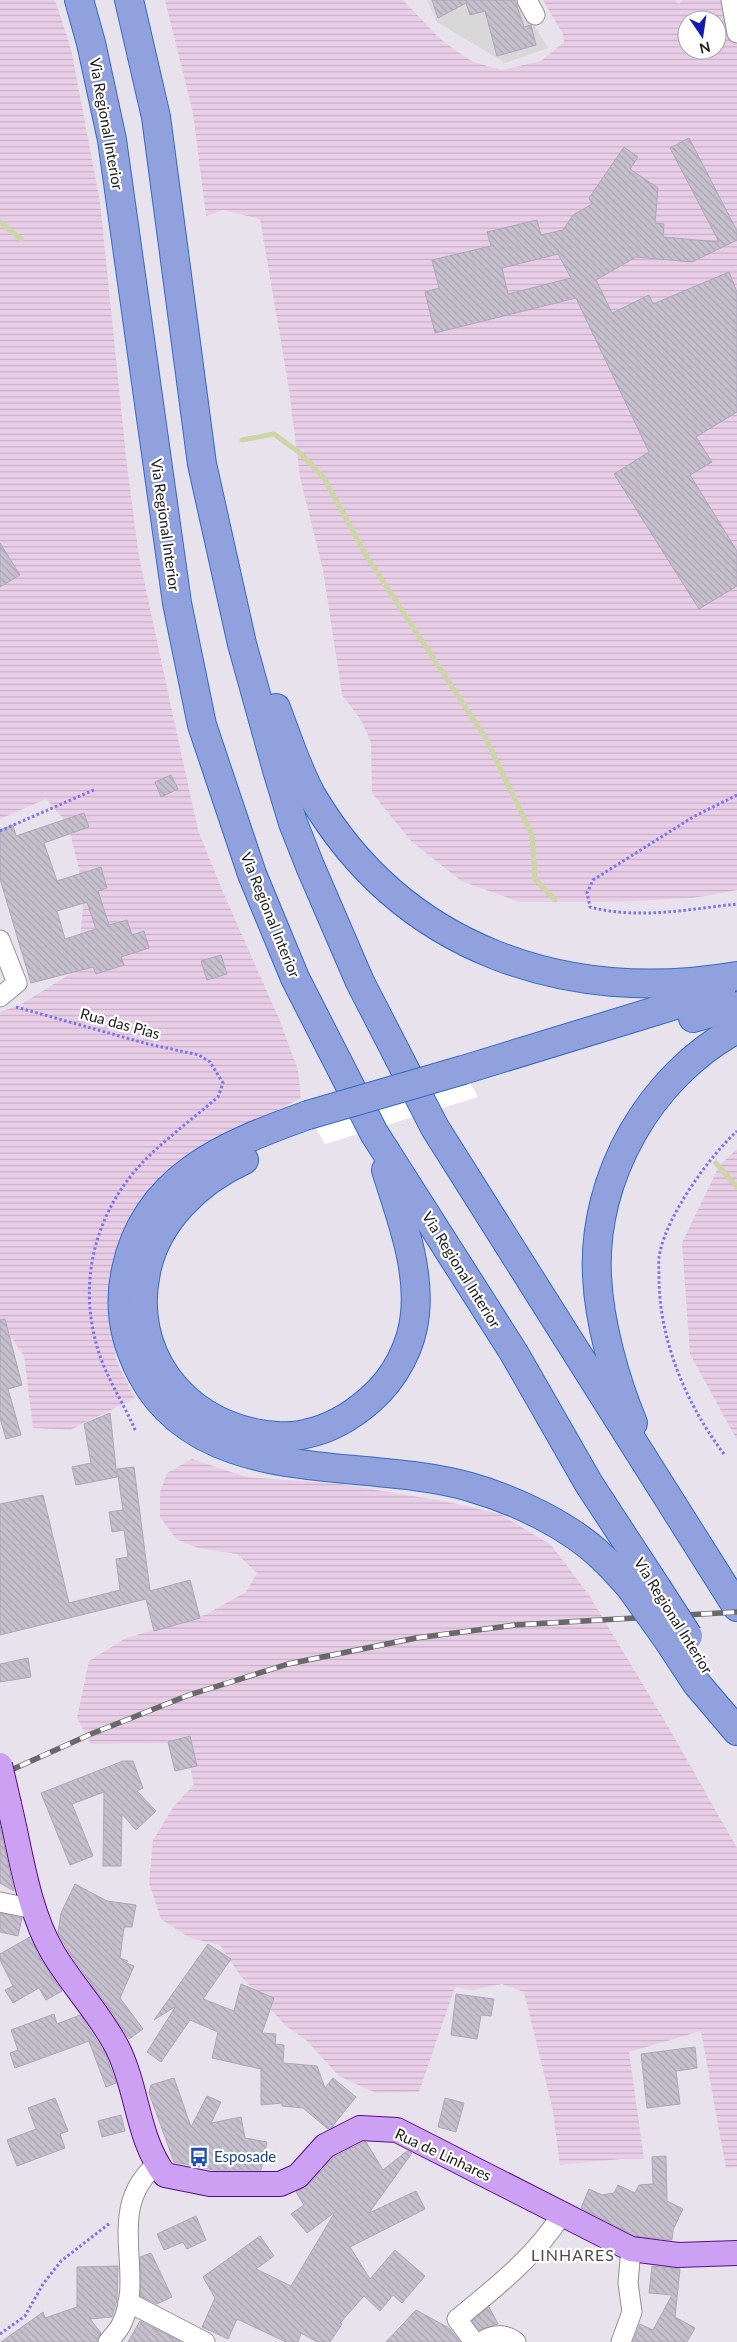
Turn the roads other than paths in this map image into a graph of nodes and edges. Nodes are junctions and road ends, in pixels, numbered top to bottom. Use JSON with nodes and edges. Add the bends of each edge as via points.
{"nodes":[{"id":1,"x":79,"y":0,"type":"edge"},
{"id":2,"x":129,"y":0,"type":"edge"},
{"id":3,"x":731,"y":0,"type":"edge"},
{"id":4,"x":737,"y":33,"type":"edge"},
{"id":5,"x":250,"y":669,"type":"junction"},
{"id":6,"x":0,"y":940,"type":"edge"},
{"id":7,"x":737,"y":976,"type":"edge"},
{"id":8,"x":737,"y":985,"type":"edge"},
{"id":9,"x":4,"y":1001,"type":"edge"},
{"id":10,"x":737,"y":1006,"type":"edge"},
{"id":11,"x":737,"y":1029,"type":"edge"},
{"id":12,"x":467,"y":1077,"type":"junction"},
{"id":13,"x":313,"y":1124,"type":"junction"},
{"id":14,"x":374,"y":1133,"type":"junction"},
{"id":15,"x":654,"y":1473,"type":"junction"},
{"id":16,"x":644,"y":1588,"type":"junction"},
{"id":17,"x":737,"y":1607,"type":"edge"},
{"id":18,"x":677,"y":1637,"type":"junction"},
{"id":19,"x":737,"y":1726,"type":"edge"},
{"id":20,"x":737,"y":1731,"type":"edge"},
{"id":21,"x":0,"y":1765,"type":"edge"},
{"id":22,"x":0,"y":1902,"type":"edge"},
{"id":23,"x":34,"y":1909,"type":"junction"},
{"id":24,"x":157,"y":2164,"type":"junction"},
{"id":25,"x":562,"y":2214,"type":"junction"},
{"id":26,"x":631,"y":2248,"type":"junction"},
{"id":27,"x":737,"y":2253,"type":"edge"},
{"id":28,"x":128,"y":2302,"type":"junction"},
{"id":29,"x":108,"y":2342,"type":"edge"},
{"id":30,"x":205,"y":2342,"type":"edge"},
{"id":31,"x":474,"y":2342,"type":"edge"},
{"id":32,"x":481,"y":2342,"type":"edge"},
{"id":33,"x":516,"y":2342,"type":"edge"},
{"id":34,"x":621,"y":2342,"type":"edge"}],
"edges":[{"from":1,"to":14,"type":"highway","name":"Via Regional Interior","via":[[112,140],[177,603],[202,725],[252,874],[295,978]]},
{"from":2,"to":5,"type":"highway","via":[[156,117],[202,464]]},
{"from":3,"to":4,"type":"street"},
{"from":5,"to":7,"type":"highway","via":[[270,692],[312,794],[340,837],[392,892],[436,926],[486,952],[570,977],[682,983]]},
{"from":5,"to":15,"type":"highway","via":[[293,823],[349,956],[393,1047],[435,1128]]},
{"from":6,"to":9,"type":"street","via":[[18,983]]},
{"from":8,"to":12,"type":"highway"},
{"from":10,"to":12,"type":"highway"},
{"from":11,"to":15,"type":"highway","via":[[711,1043],[685,1065],[643,1115],[617,1164],[602,1215],[597,1275],[605,1334],[630,1415]]},
{"from":12,"to":13,"type":"highway"},
{"from":13,"to":14,"type":"highway","via":[[230,1166],[199,1188],[175,1212],[148,1260],[143,1310],[153,1354],[164,1374],[194,1408],[216,1422],[240,1431],[270,1436],[303,1435],[328,1427],[356,1412],[380,1391],[396,1370],[415,1314],[413,1275],[404,1227]]},
{"from":13,"to":16,"type":"highway","via":[[262,1132],[222,1150],[188,1172],[159,1198],[129,1253],[123,1284],[122,1315],[134,1360],[146,1383],[185,1425],[209,1440],[236,1450],[299,1464],[428,1478],[470,1486],[506,1499],[576,1537]]},
{"from":14,"to":16,"type":"highway","name":"Via Regional Interior","via":[[514,1353]]},
{"from":15,"to":17,"type":"highway"},
{"from":16,"to":18,"type":"highway","name":"Via Regional Interior","bridge":true},
{"from":18,"to":19,"type":"highway","name":"Via Regional Interior"},
{"from":18,"to":20,"type":"highway","via":[[697,1684]]},
{"from":21,"to":23,"type":"main road","bridge":true},
{"from":22,"to":23,"type":"street"},
{"from":23,"to":24,"type":"main road","via":[[53,1952],[117,2047],[131,2082],[152,2158]]},
{"from":24,"to":25,"type":"main road","name":"Rua de Linhares","via":[[165,2175],[210,2184],[280,2184],[298,2176],[325,2146],[360,2128],[397,2130]]},
{"from":24,"to":28,"type":"street","via":[[146,2173],[137,2188],[126,2226]]},
{"from":25,"to":26,"type":"main road","name":"Rua de Linhares"},
{"from":25,"to":31,"type":"street","via":[[554,2228],[494,2289],[456,2319]]},
{"from":26,"to":27,"type":"main road","name":"Rua de Linhares","via":[[678,2255]]},
{"from":26,"to":34,"type":"street","via":[[628,2283],[632,2312]]},
{"from":28,"to":29,"type":"street","via":[[122,2324]]},
{"from":28,"to":30,"type":"street"},
{"from":32,"to":33,"type":"street","via":[[501,2335]]}]}
